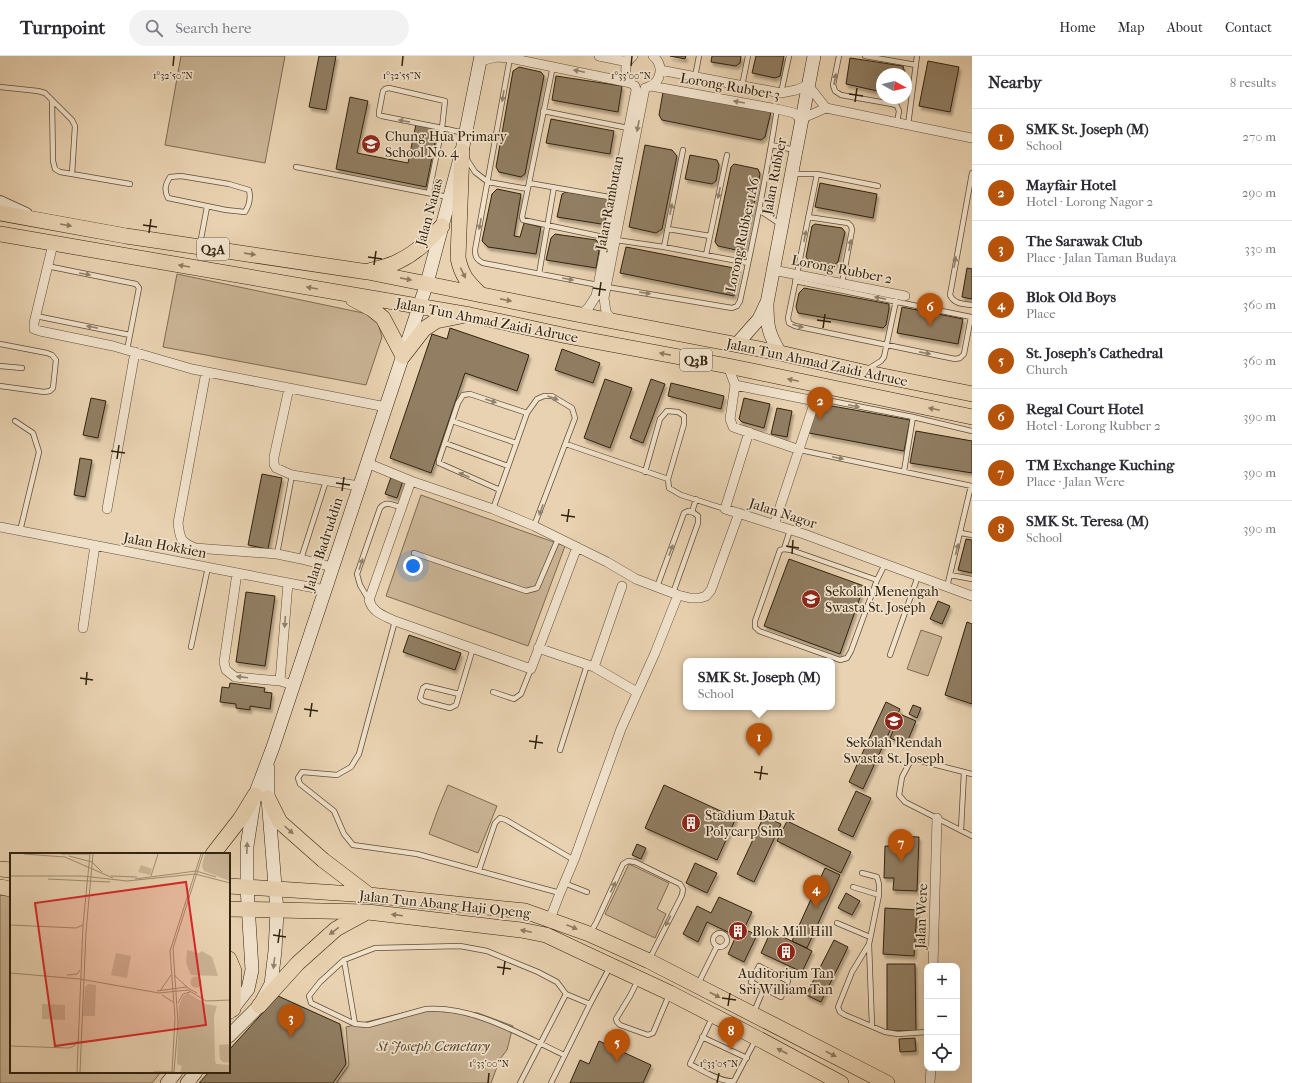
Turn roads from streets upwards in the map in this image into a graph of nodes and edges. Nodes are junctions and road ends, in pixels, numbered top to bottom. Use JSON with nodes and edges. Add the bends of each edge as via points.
{"nodes":[{"id":1,"x":599,"y":56,"type":"edge"},
{"id":2,"x":653,"y":56,"type":"edge"},
{"id":3,"x":814,"y":56,"type":"edge"},
{"id":4,"x":631,"y":58,"type":"edge"},
{"id":5,"x":480,"y":59,"type":"edge"},
{"id":6,"x":660,"y":70,"type":"junction"},
{"id":7,"x":633,"y":84,"type":"junction"},
{"id":8,"x":808,"y":85,"type":"junction"},
{"id":9,"x":648,"y":87,"type":"junction"},
{"id":10,"x":826,"y":108,"type":"junction"},
{"id":11,"x":801,"y":119,"type":"junction"},
{"id":12,"x":972,"y":138,"type":"edge"},
{"id":13,"x":462,"y":151,"type":"junction"},
{"id":14,"x":0,"y":202,"type":"edge"},
{"id":15,"x":0,"y":214,"type":"edge"},
{"id":16,"x":43,"y":221,"type":"junction"},
{"id":17,"x":442,"y":226,"type":"junction"},
{"id":18,"x":0,"y":234,"type":"edge"},
{"id":19,"x":612,"y":239,"type":"junction"},
{"id":20,"x":53,"y":244,"type":"junction"},
{"id":21,"x":773,"y":270,"type":"junction"},
{"id":22,"x":368,"y":272,"type":"junction"},
{"id":23,"x":427,"y":283,"type":"junction"},
{"id":24,"x":603,"y":286,"type":"junction"},
{"id":25,"x":342,"y":293,"type":"junction"},
{"id":26,"x":481,"y":295,"type":"junction"},
{"id":27,"x":905,"y":296,"type":"dead end"},
{"id":28,"x":767,"y":303,"type":"junction"},
{"id":29,"x":419,"y":306,"type":"junction"},
{"id":30,"x":470,"y":315,"type":"junction"},
{"id":31,"x":581,"y":315,"type":"junction"},
{"id":32,"x":613,"y":321,"type":"junction"},
{"id":33,"x":736,"y":345,"type":"junction"},
{"id":34,"x":131,"y":351,"type":"junction"},
{"id":35,"x":780,"y":353,"type":"junction"},
{"id":36,"x":403,"y":356,"type":"junction"},
{"id":37,"x":728,"y":366,"type":"junction"},
{"id":38,"x":206,"y":372,"type":"junction"},
{"id":39,"x":735,"y":385,"type":"junction"},
{"id":40,"x":827,"y":387,"type":"junction"},
{"id":41,"x":289,"y":388,"type":"junction"},
{"id":42,"x":972,"y":394,"type":"edge"},
{"id":43,"x":816,"y":398,"type":"junction"},
{"id":44,"x":386,"y":407,"type":"junction"},
{"id":45,"x":972,"y":417,"type":"edge"},
{"id":46,"x":749,"y":432,"type":"junction"},
{"id":47,"x":800,"y":450,"type":"junction"},
{"id":48,"x":367,"y":463,"type":"junction"},
{"id":49,"x":411,"y":481,"type":"junction"},
{"id":50,"x":359,"y":486,"type":"junction"},
{"id":51,"x":107,"y":509,"type":"dead end"},
{"id":52,"x":739,"y":513,"type":"junction"},
{"id":53,"x":774,"y":524,"type":"junction"},
{"id":54,"x":0,"y":527,"type":"edge"},
{"id":55,"x":95,"y":546,"type":"junction"},
{"id":56,"x":577,"y":547,"type":"junction"},
{"id":57,"x":332,"y":567,"type":"junction"},
{"id":58,"x":237,"y":573,"type":"junction"},
{"id":59,"x":288,"y":583,"type":"junction"},
{"id":60,"x":622,"y":586,"type":"dead end"},
{"id":61,"x":325,"y":590,"type":"junction"},
{"id":62,"x":676,"y":594,"type":"junction"},
{"id":63,"x":972,"y":596,"type":"edge"},
{"id":64,"x":83,"y":628,"type":"dead end"},
{"id":65,"x":538,"y":648,"type":"junction"},
{"id":66,"x":591,"y":666,"type":"junction"},
{"id":67,"x":280,"y":681,"type":"junction"},
{"id":68,"x":293,"y":685,"type":"junction"},
{"id":69,"x":637,"y":692,"type":"junction"},
{"id":70,"x":261,"y":796,"type":"junction"},
{"id":71,"x":937,"y":818,"type":"road end"},
{"id":72,"x":214,"y":853,"type":"edge"},
{"id":73,"x":0,"y":869,"type":"edge"},
{"id":74,"x":10,"y":870,"type":"edge"},
{"id":75,"x":230,"y":886,"type":"edge"},
{"id":76,"x":0,"y":887,"type":"edge"},
{"id":77,"x":247,"y":887,"type":"junction"},
{"id":78,"x":10,"y":889,"type":"edge"},
{"id":79,"x":275,"y":889,"type":"junction"},
{"id":80,"x":369,"y":895,"type":"junction"},
{"id":81,"x":230,"y":909,"type":"edge"},
{"id":82,"x":249,"y":910,"type":"junction"},
{"id":83,"x":277,"y":911,"type":"junction"},
{"id":84,"x":368,"y":912,"type":"junction"},
{"id":85,"x":550,"y":919,"type":"junction"},
{"id":86,"x":230,"y":961,"type":"edge"},
{"id":87,"x":933,"y":963,"type":"edge"},
{"id":88,"x":259,"y":1006,"type":"junction"},
{"id":89,"x":231,"y":1011,"type":"edge"},
{"id":90,"x":230,"y":1035,"type":"edge"},
{"id":91,"x":931,"y":1071,"type":"edge"},
{"id":92,"x":175,"y":1073,"type":"edge"},
{"id":93,"x":195,"y":1073,"type":"edge"},
{"id":94,"x":167,"y":1083,"type":"edge"},
{"id":95,"x":187,"y":1083,"type":"edge"},
{"id":96,"x":841,"y":1083,"type":"edge"},
{"id":97,"x":887,"y":1083,"type":"edge"},
{"id":98,"x":930,"y":1083,"type":"edge"}],
"edges":[{"from":1,"to":4,"type":"street","via":[[623,61]]},
{"from":2,"to":6,"type":"street"},
{"from":3,"to":8,"type":"main road","name":"Jalan Rubber"},
{"from":4,"to":7,"type":"street","via":[[626,64],[626,74]]},
{"from":7,"to":5,"type":"street","name":"Lorong Rubber 3","one_way":true,"via":[[510,58],[497,56]]},
{"from":5,"to":13,"type":"main road","name":"Jalan Nanas"},
{"from":6,"to":8,"type":"street","name":"Lorong Rubber 3","via":[[781,93]]},
{"from":6,"to":9,"type":"street","name":"Jalan Rambutan","via":[[658,79]]},
{"from":7,"to":9,"type":"street","name":"Lorong Rubber 3"},
{"from":7,"to":19,"type":"street","name":"Jalan Rambutan","via":[[636,90],[615,198]]},
{"from":8,"to":10,"type":"street"},
{"from":8,"to":11,"type":"main road","name":"Jalan Rubber"},
{"from":11,"to":9,"type":"street","name":"Lorong Rubber 3","one_way":true,"via":[[794,113],[777,109]]},
{"from":9,"to":19,"type":"street","name":"Jalan Rambutan","one_way":true},
{"from":10,"to":11,"type":"street"},
{"from":10,"to":12,"type":"street"},
{"from":11,"to":21,"type":"main road","name":"Jalan Rubber"},
{"from":13,"to":17,"type":"main road","name":"Jalan Nanas"},
{"from":13,"to":26,"type":"main road","one_way":true,"via":[[458,258],[461,271]]},
{"from":14,"to":16,"type":"street"},
{"from":15,"to":16,"type":"main road","name":"Jalan Tun Ahmad Zaidi Adruce","number":"Q3A"},
{"from":16,"to":22,"type":"main road","name":"Jalan Tun Ahmad Zaidi Adruce","number":"Q3A","one_way":true},
{"from":17,"to":22,"type":"main road","via":[[424,244],[398,262]]},
{"from":17,"to":23,"type":"main road","name":"Jalan Nanas"},
{"from":18,"to":20,"type":"main road","name":"Jalan Tun Ahmad Zaidi Adruce","number":"Q3B"},
{"from":19,"to":24,"type":"street","name":"Jalan Rambutan"},
{"from":25,"to":20,"type":"main road","name":"Jalan Tun Ahmad Zaidi Adruce","number":"Q3B","one_way":true},
{"from":20,"to":34,"type":"street","via":[[34,329]]},
{"from":21,"to":27,"type":"street","name":"Lorong Rubber 2","via":[[796,278],[842,283]]},
{"from":21,"to":28,"type":"main road","name":"Jalan Rubber"},
{"from":22,"to":23,"type":"main road","name":"Jalan Tun Ahmad Zaidi Adruce","number":"Q3A","one_way":true},
{"from":23,"to":26,"type":"main road","name":"Jalan Tun Ahmad Zaidi Adruce","number":"Q3A"},
{"from":23,"to":29,"type":"main road","name":"Jalan Nanas"},
{"from":24,"to":31,"type":"street","name":"Jalan Rambutan"},
{"from":24,"to":32,"type":"street","name":"Jalan Rambutan","via":[[606,312]]},
{"from":25,"to":29,"type":"main road","name":"Jalan Tun Ahmad Zaidi Adruce","number":"Q3B"},
{"from":25,"to":36,"type":"main road","via":[[383,318]]},
{"from":26,"to":31,"type":"main road","name":"Jalan Tun Ahmad Zaidi Adruce","number":"Q3A","one_way":true},
{"from":28,"to":33,"type":"main road","name":"Jalan Rubber","via":[[759,319]]},
{"from":28,"to":35,"type":"main road","name":"Jalan Rubber","via":[[770,337]]},
{"from":29,"to":30,"type":"main road","name":"Jalan Tun Ahmad Zaidi Adruce","number":"Q3B"},
{"from":29,"to":36,"type":"main road","name":"Jalan Badruddin"},
{"from":30,"to":36,"type":"main road","via":[[436,321],[424,329]]},
{"from":37,"to":30,"type":"main road","name":"Jalan Tun Ahmad Zaidi Adruce","number":"Q3B","one_way":true},
{"from":31,"to":32,"type":"main road","name":"Jalan Tun Ahmad Zaidi Adruce","number":"Q3A"},
{"from":32,"to":33,"type":"main road","name":"Jalan Tun Ahmad Zaidi Adruce","number":"Q3A"},
{"from":33,"to":35,"type":"main road","name":"Jalan Tun Ahmad Zaidi Adruce","number":"Q3A"},
{"from":34,"to":38,"type":"street"},
{"from":34,"to":51,"type":"street"},
{"from":35,"to":42,"type":"main road","name":"Jalan Tun Ahmad Zaidi Adruce","number":"Q3A"},
{"from":36,"to":44,"type":"main road","name":"Jalan Badruddin"},
{"from":37,"to":39,"type":"street"},
{"from":40,"to":37,"type":"main road","name":"Jalan Tun Ahmad Zaidi Adruce","number":"Q3B","one_way":true},
{"from":38,"to":41,"type":"street"},
{"from":38,"to":57,"type":"street","via":[[178,523],[179,536],[185,544],[195,548],[277,554]]},
{"from":39,"to":43,"type":"street","via":[[810,400]]},
{"from":39,"to":46,"type":"street","via":[[730,419],[733,427]]},
{"from":40,"to":43,"type":"street"},
{"from":45,"to":40,"type":"main road","name":"Jalan Tun Ahmad Zaidi Adruce","number":"Q3B","one_way":true},
{"from":41,"to":44,"type":"street"},
{"from":41,"to":50,"type":"street","via":[[274,456],[276,468],[292,474]]},
{"from":43,"to":47,"type":"street"},
{"from":44,"to":48,"type":"main road","name":"Jalan Badruddin"},
{"from":46,"to":47,"type":"street"},
{"from":46,"to":52,"type":"street","name":"Jalan Nagor","via":[[725,509]]},
{"from":47,"to":53,"type":"street"},
{"from":48,"to":49,"type":"street"},
{"from":48,"to":50,"type":"main road","name":"Jalan Badruddin"},
{"from":49,"to":56,"type":"street","via":[[493,509]]},
{"from":49,"to":65,"type":"street","via":[[369,600],[371,607],[395,621],[531,669]]},
{"from":50,"to":57,"type":"main road","name":"Jalan Badruddin"},
{"from":52,"to":53,"type":"street","name":"Jalan Nagor"},
{"from":52,"to":62,"type":"street","via":[[711,590],[700,598]]},
{"from":53,"to":63,"type":"street","name":"Jalan Nagor"},
{"from":54,"to":55,"type":"street","name":"Jalan Hokkien"},
{"from":55,"to":58,"type":"street","name":"Jalan Hokkien"},
{"from":55,"to":64,"type":"street"},
{"from":56,"to":62,"type":"street","via":[[630,576]]},
{"from":56,"to":65,"type":"street"},
{"from":57,"to":61,"type":"main road","name":"Jalan Badruddin"},
{"from":58,"to":59,"type":"street","name":"Jalan Hokkien"},
{"from":67,"to":58,"type":"street","one_way":true,"via":[[235,677],[226,670],[224,662]]},
{"from":59,"to":61,"type":"street","name":"Jalan Hokkien"},
{"from":59,"to":67,"type":"street","one_way":true},
{"from":60,"to":66,"type":"street"},
{"from":61,"to":68,"type":"main road","name":"Jalan Badruddin"},
{"from":62,"to":69,"type":"street","via":[[656,653]]},
{"from":65,"to":66,"type":"street"},
{"from":66,"to":69,"type":"street"},
{"from":67,"to":68,"type":"street"},
{"from":68,"to":70,"type":"main road","name":"Jalan Badruddin","via":[[273,747]]},
{"from":69,"to":85,"type":"street"},
{"from":70,"to":72,"type":"main road"},
{"from":77,"to":70,"type":"main road","name":"Jalan Badruddin","one_way":true,"via":[[250,822]]},
{"from":70,"to":79,"type":"main road","name":"Jalan Badruddin"},
{"from":70,"to":80,"type":"main road","one_way":true,"via":[[280,822],[323,860]]},
{"from":71,"to":87,"type":"street","name":"Jalan Were"},
{"from":73,"to":74,"type":"main road"},
{"from":75,"to":77,"type":"main road","name":"Jalan Tun Abang Haji Openg"},
{"from":76,"to":78,"type":"main road"},
{"from":77,"to":79,"type":"main road","name":"Jalan Tun Abang Haji Openg"},
{"from":77,"to":82,"type":"main road","name":"Jalan Badruddin"},
{"from":79,"to":80,"type":"main road","name":"Jalan Tun Abang Haji Openg"},
{"from":79,"to":83,"type":"main road","name":"Jalan Badruddin"},
{"from":80,"to":85,"type":"main road","name":"Jalan Tun Abang Haji Openg","via":[[525,911]]},
{"from":81,"to":82,"type":"main road","name":"Jalan Tun Abang Haji Openg"},
{"from":82,"to":83,"type":"main road","name":"Jalan Tun Abang Haji Openg"},
{"from":82,"to":89,"type":"main road","name":"Jalan Badruddin","via":[[252,970],[248,989]]},
{"from":83,"to":84,"type":"main road","name":"Jalan Tun Abang Haji Openg"},
{"from":83,"to":88,"type":"main road","name":"Jalan Badruddin","one_way":true,"via":[[271,984]]},
{"from":84,"to":88,"type":"main road","one_way":true,"via":[[336,929],[298,963]]},
{"from":96,"to":84,"type":"main road","name":"Jalan Tun Abang Haji Openg","one_way":true,"via":[[670,993],[546,935]]},
{"from":85,"to":97,"type":"main road","name":"Jalan Tun Abang Haji Openg","one_way":true,"via":[[649,961]]},
{"from":86,"to":89,"type":"main road","via":[[234,971]]},
{"from":88,"to":90,"type":"main road","name":"Jalan Badruddin"},
{"from":91,"to":98,"type":"street"},
{"from":92,"to":94,"type":"main road"},
{"from":93,"to":95,"type":"main road"}]}
